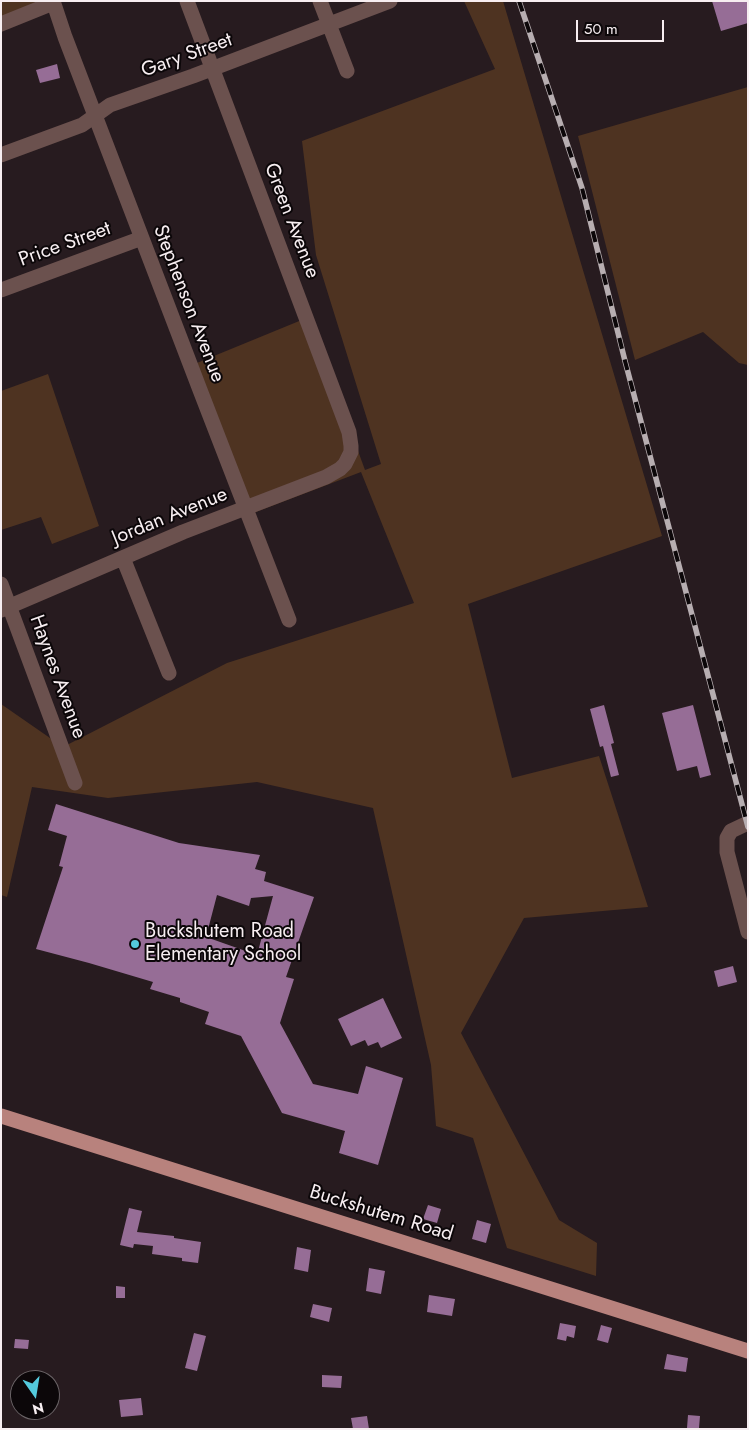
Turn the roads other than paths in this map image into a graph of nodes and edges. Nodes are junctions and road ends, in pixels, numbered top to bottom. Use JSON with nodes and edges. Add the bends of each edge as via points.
{"nodes":[{"id":1,"x":187,"y":1,"type":"edge"},
{"id":2,"x":320,"y":1,"type":"edge"},
{"id":3,"x":390,"y":1,"type":"edge"},
{"id":4,"x":53,"y":2,"type":"edge"},
{"id":5,"x":1,"y":24,"type":"edge"},
{"id":6,"x":329,"y":24,"type":"junction"},
{"id":7,"x":212,"y":69,"type":"junction"},
{"id":8,"x":347,"y":72,"type":"dead end"},
{"id":9,"x":95,"y":116,"type":"junction"},
{"id":10,"x":1,"y":155,"type":"edge"},
{"id":11,"x":142,"y":238,"type":"junction"},
{"id":12,"x":1,"y":290,"type":"edge"},
{"id":13,"x":350,"y":456,"type":"joint"},
{"id":14,"x":245,"y":508,"type":"junction"},
{"id":15,"x":123,"y":558,"type":"junction"},
{"id":16,"x":1,"y":584,"type":"edge"},
{"id":17,"x":5,"y":608,"type":"edge"},
{"id":18,"x":289,"y":620,"type":"dead end"},
{"id":19,"x":169,"y":673,"type":"dead end"},
{"id":20,"x":74,"y":783,"type":"dead end"},
{"id":21,"x":748,"y":824,"type":"edge"},
{"id":22,"x":748,"y":932,"type":"edge"},
{"id":23,"x":1,"y":1116,"type":"edge"},
{"id":24,"x":748,"y":1351,"type":"edge"}],
"edges":[{"from":1,"to":7,"type":"street","name":"Green Avenue"},
{"from":2,"to":6,"type":"street"},
{"from":3,"to":6,"type":"street","name":"Gary Street"},
{"from":4,"to":5,"type":"street"},
{"from":4,"to":9,"type":"street","name":"Stephenson Avenue"},
{"from":6,"to":7,"type":"street","name":"Gary Street"},
{"from":6,"to":8,"type":"street"},
{"from":7,"to":9,"type":"street","name":"Gary Street","via":[[110,105]]},
{"from":7,"to":13,"type":"street","name":"Green Avenue","via":[[349,432]]},
{"from":9,"to":10,"type":"street","name":"Gary Street","via":[[82,125]]},
{"from":9,"to":11,"type":"street","name":"Stephenson Avenue"},
{"from":11,"to":12,"type":"street","name":"Price Street"},
{"from":11,"to":14,"type":"street","name":"Stephenson Avenue"},
{"from":13,"to":14,"type":"street","name":"Jordan Avenue","via":[[340,469],[326,477]]},
{"from":14,"to":15,"type":"street","name":"Jordan Avenue"},
{"from":14,"to":18,"type":"street","name":"Stephenson Avenue"},
{"from":15,"to":17,"type":"street","name":"Jordan Avenue"},
{"from":15,"to":19,"type":"street"},
{"from":16,"to":17,"type":"street","name":"Haynes Avenue"},
{"from":17,"to":20,"type":"street","name":"Haynes Avenue"},
{"from":21,"to":22,"type":"street","via":[[731,831],[726,852]]},
{"from":23,"to":24,"type":"main road","name":"Buckshutem Road"}]}
